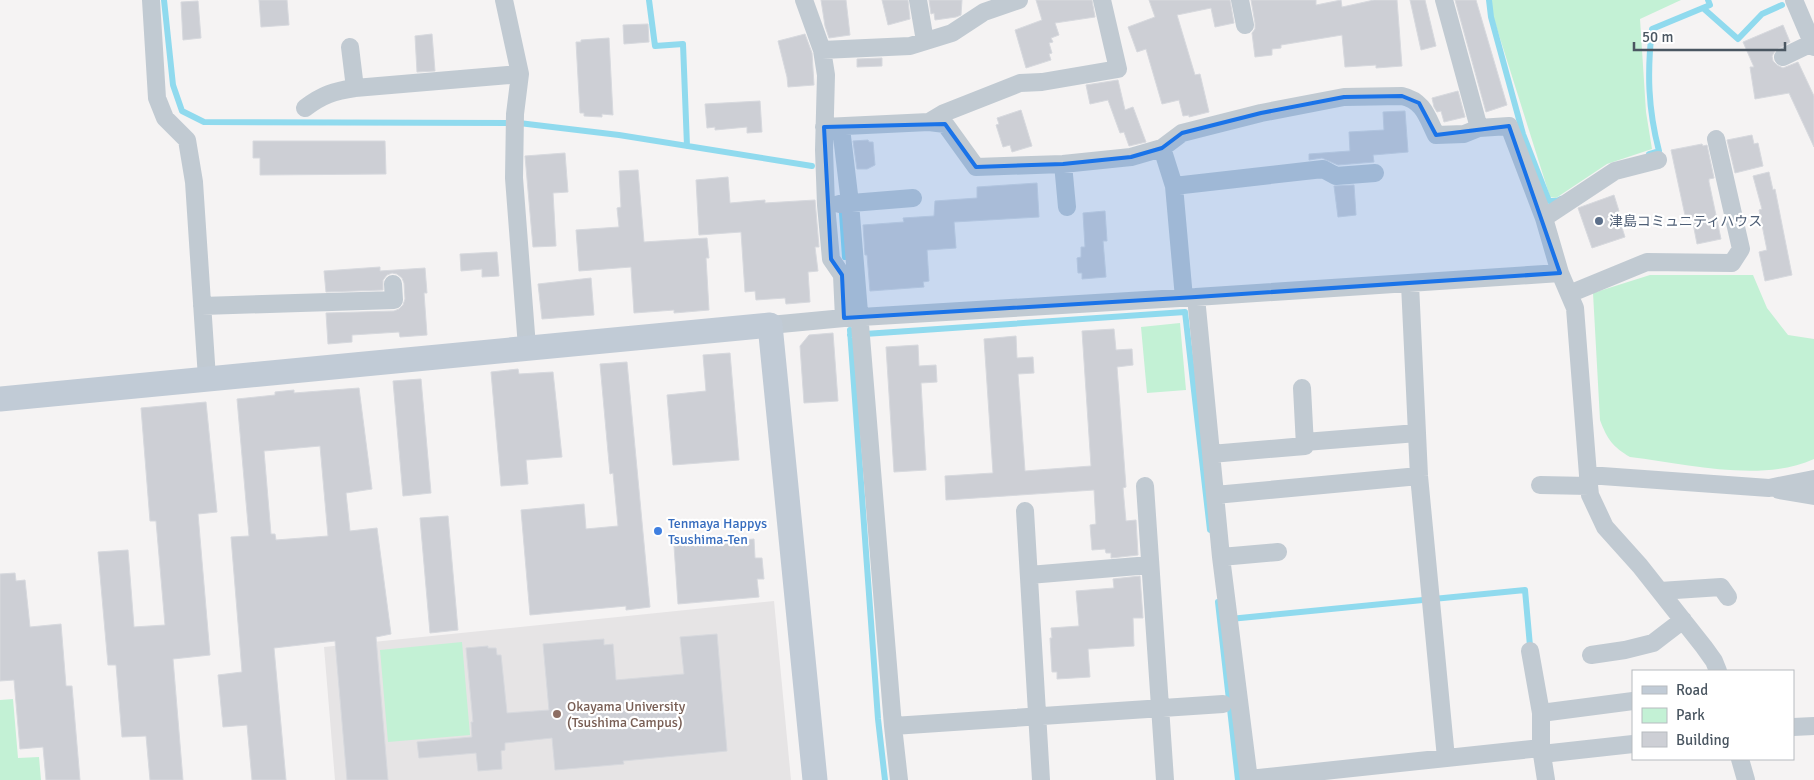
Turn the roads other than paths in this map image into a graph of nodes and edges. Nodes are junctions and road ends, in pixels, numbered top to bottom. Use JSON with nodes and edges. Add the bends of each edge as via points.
{"nodes":[{"id":1,"x":152,"y":0,"type":"edge"},
{"id":2,"x":504,"y":0,"type":"edge"},
{"id":3,"x":804,"y":0,"type":"edge"},
{"id":4,"x":918,"y":0,"type":"edge"},
{"id":5,"x":1019,"y":0,"type":"edge"},
{"id":6,"x":1102,"y":0,"type":"edge"},
{"id":7,"x":1240,"y":0,"type":"edge"},
{"id":8,"x":1444,"y":0,"type":"edge"},
{"id":9,"x":1794,"y":0,"type":"edge"},
{"id":10,"x":1245,"y":25,"type":"dead end"},
{"id":11,"x":925,"y":41,"type":"junction"},
{"id":12,"x":1813,"y":45,"type":"edge"},
{"id":13,"x":350,"y":47,"type":"dead end"},
{"id":14,"x":822,"y":50,"type":"junction"},
{"id":15,"x":1783,"y":57,"type":"dead end"},
{"id":16,"x":520,"y":74,"type":"junction"},
{"id":17,"x":355,"y":88,"type":"junction"},
{"id":18,"x":305,"y":108,"type":"dead end"},
{"id":19,"x":929,"y":122,"type":"junction"},
{"id":20,"x":832,"y":128,"type":"junction"},
{"id":21,"x":1479,"y":128,"type":"junction"},
{"id":22,"x":1716,"y":139,"type":"dead end"},
{"id":23,"x":1162,"y":148,"type":"junction"},
{"id":24,"x":1658,"y":160,"type":"dead end"},
{"id":25,"x":1063,"y":164,"type":"junction"},
{"id":26,"x":1375,"y":173,"type":"dead end"},
{"id":27,"x":1174,"y":186,"type":"junction"},
{"id":28,"x":913,"y":198,"type":"dead end"},
{"id":29,"x":850,"y":203,"type":"junction"},
{"id":30,"x":826,"y":205,"type":"junction"},
{"id":31,"x":1067,"y":207,"type":"dead end"},
{"id":32,"x":1544,"y":218,"type":"junction"},
{"id":33,"x":1560,"y":273,"type":"junction"},
{"id":34,"x":394,"y":284,"type":"dead end"},
{"id":35,"x":1410,"y":284,"type":"junction"},
{"id":36,"x":1569,"y":294,"type":"junction"},
{"id":37,"x":1190,"y":297,"type":"junction"},
{"id":38,"x":202,"y":306,"type":"junction"},
{"id":39,"x":770,"y":324,"type":"junction"},
{"id":40,"x":857,"y":326,"type":"junction"},
{"id":41,"x":527,"y":347,"type":"junction"},
{"id":42,"x":207,"y":378,"type":"junction"},
{"id":43,"x":1302,"y":388,"type":"dead end"},
{"id":44,"x":0,"y":399,"type":"edge"},
{"id":45,"x":1417,"y":433,"type":"junction"},
{"id":46,"x":1305,"y":442,"type":"junction"},
{"id":47,"x":1211,"y":454,"type":"junction"},
{"id":48,"x":1419,"y":476,"type":"junction"},
{"id":49,"x":1814,"y":479,"type":"edge"},
{"id":50,"x":1589,"y":480,"type":"junction"},
{"id":51,"x":1540,"y":485,"type":"dead end"},
{"id":52,"x":1145,"y":486,"type":"dead end"},
{"id":53,"x":1769,"y":488,"type":"junction"},
{"id":54,"x":1215,"y":494,"type":"junction"},
{"id":55,"x":1814,"y":496,"type":"edge"},
{"id":56,"x":1025,"y":511,"type":"dead end"},
{"id":57,"x":1278,"y":552,"type":"dead end"},
{"id":58,"x":1221,"y":557,"type":"junction"},
{"id":59,"x":1150,"y":565,"type":"junction"},
{"id":60,"x":1029,"y":575,"type":"junction"},
{"id":61,"x":1660,"y":591,"type":"junction"},
{"id":62,"x":1728,"y":597,"type":"dead end"},
{"id":63,"x":1683,"y":620,"type":"junction"},
{"id":64,"x":1530,"y":651,"type":"dead end"},
{"id":65,"x":1590,"y":655,"type":"dead end"},
{"id":66,"x":1718,"y":670,"type":"edge"},
{"id":67,"x":1632,"y":701,"type":"edge"},
{"id":68,"x":1224,"y":704,"type":"dead end"},
{"id":69,"x":1160,"y":709,"type":"junction"},
{"id":70,"x":1541,"y":713,"type":"junction"},
{"id":71,"x":1037,"y":717,"type":"junction"},
{"id":72,"x":893,"y":726,"type":"junction"},
{"id":73,"x":1814,"y":726,"type":"edge"},
{"id":74,"x":1794,"y":727,"type":"edge"},
{"id":75,"x":1632,"y":744,"type":"edge"},
{"id":76,"x":1538,"y":750,"type":"junction"},
{"id":77,"x":1446,"y":758,"type":"junction"},
{"id":78,"x":1740,"y":760,"type":"edge"},
{"id":79,"x":815,"y":780,"type":"edge"},
{"id":80,"x":899,"y":780,"type":"edge"},
{"id":81,"x":1041,"y":780,"type":"edge"},
{"id":82,"x":1165,"y":780,"type":"edge"},
{"id":83,"x":1249,"y":780,"type":"edge"},
{"id":84,"x":1546,"y":780,"type":"edge"},
{"id":85,"x":1746,"y":780,"type":"edge"}],
"edges":[{"from":1,"to":38,"type":"street","via":[[157,98],[166,118],[186,140],[194,182]]},
{"from":2,"to":16,"type":"street"},
{"from":3,"to":14,"type":"street"},
{"from":4,"to":11,"type":"street"},
{"from":5,"to":11,"type":"street","via":[[984,12],[952,33]]},
{"from":6,"to":19,"type":"street","via":[[1118,69],[1020,83],[944,112]]},
{"from":7,"to":10,"type":"street"},
{"from":8,"to":21,"type":"street"},
{"from":9,"to":12,"type":"street"},
{"from":11,"to":14,"type":"street","via":[[910,46]]},
{"from":12,"to":15,"type":"street"},
{"from":13,"to":17,"type":"street"},
{"from":14,"to":20,"type":"street"},
{"from":16,"to":17,"type":"street"},
{"from":16,"to":41,"type":"street","via":[[515,114],[514,178]]},
{"from":17,"to":18,"type":"street","via":[[331,92]]},
{"from":19,"to":20,"type":"street"},
{"from":19,"to":25,"type":"street","via":[[945,124],[976,167]]},
{"from":20,"to":29,"type":"street"},
{"from":20,"to":30,"type":"street"},
{"from":21,"to":23,"type":"street","via":[[1464,134],[1436,135],[1419,104],[1410,98],[1344,97],[1182,133]]},
{"from":21,"to":32,"type":"street","via":[[1509,126]]},
{"from":22,"to":36,"type":"street","via":[[1741,249],[1732,263],[1647,262]]},
{"from":23,"to":25,"type":"street","via":[[1131,157]]},
{"from":23,"to":27,"type":"street"},
{"from":24,"to":32,"type":"street","via":[[1615,171]]},
{"from":25,"to":31,"type":"street"},
{"from":26,"to":27,"type":"street","via":[[1336,176],[1323,169]]},
{"from":27,"to":37,"type":"street"},
{"from":28,"to":29,"type":"street"},
{"from":29,"to":30,"type":"street"},
{"from":29,"to":40,"type":"street"},
{"from":30,"to":40,"type":"street","via":[[831,259],[842,275]]},
{"from":32,"to":33,"type":"street"},
{"from":33,"to":35,"type":"street"},
{"from":33,"to":36,"type":"street"},
{"from":34,"to":38,"type":"street","via":[[394,300],[311,294]]},
{"from":35,"to":37,"type":"street"},
{"from":35,"to":45,"type":"street"},
{"from":36,"to":50,"type":"street","via":[[1575,308]]},
{"from":37,"to":40,"type":"street"},
{"from":37,"to":47,"type":"street"},
{"from":38,"to":42,"type":"street"},
{"from":39,"to":40,"type":"street"},
{"from":39,"to":41,"type":"street"},
{"from":39,"to":79,"type":"street"},
{"from":40,"to":72,"type":"street"},
{"from":41,"to":42,"type":"street"},
{"from":42,"to":44,"type":"street"},
{"from":43,"to":46,"type":"street"},
{"from":45,"to":46,"type":"street"},
{"from":45,"to":48,"type":"street"},
{"from":46,"to":47,"type":"street","via":[[1305,446]]},
{"from":47,"to":54,"type":"street"},
{"from":48,"to":54,"type":"street"},
{"from":48,"to":77,"type":"street"},
{"from":49,"to":53,"type":"street"},
{"from":50,"to":51,"type":"street"},
{"from":50,"to":53,"type":"street"},
{"from":50,"to":61,"type":"street","via":[[1590,495],[1605,527]]},
{"from":52,"to":59,"type":"street"},
{"from":53,"to":55,"type":"street"},
{"from":54,"to":58,"type":"street"},
{"from":56,"to":60,"type":"street"},
{"from":57,"to":58,"type":"street"},
{"from":58,"to":83,"type":"street"},
{"from":59,"to":60,"type":"street"},
{"from":59,"to":69,"type":"street"},
{"from":60,"to":71,"type":"street"},
{"from":61,"to":62,"type":"street","via":[[1721,587]]},
{"from":61,"to":63,"type":"street"},
{"from":63,"to":65,"type":"street","via":[[1653,644]]},
{"from":63,"to":66,"type":"street"},
{"from":64,"to":70,"type":"street"},
{"from":67,"to":70,"type":"street"},
{"from":68,"to":69,"type":"street"},
{"from":69,"to":71,"type":"street"},
{"from":69,"to":82,"type":"street"},
{"from":70,"to":76,"type":"street"},
{"from":71,"to":72,"type":"street"},
{"from":71,"to":81,"type":"street"},
{"from":72,"to":80,"type":"street"},
{"from":73,"to":74,"type":"street"},
{"from":75,"to":76,"type":"street"},
{"from":76,"to":77,"type":"street"},
{"from":76,"to":84,"type":"street"},
{"from":77,"to":83,"type":"street"},
{"from":78,"to":85,"type":"street"}]}
